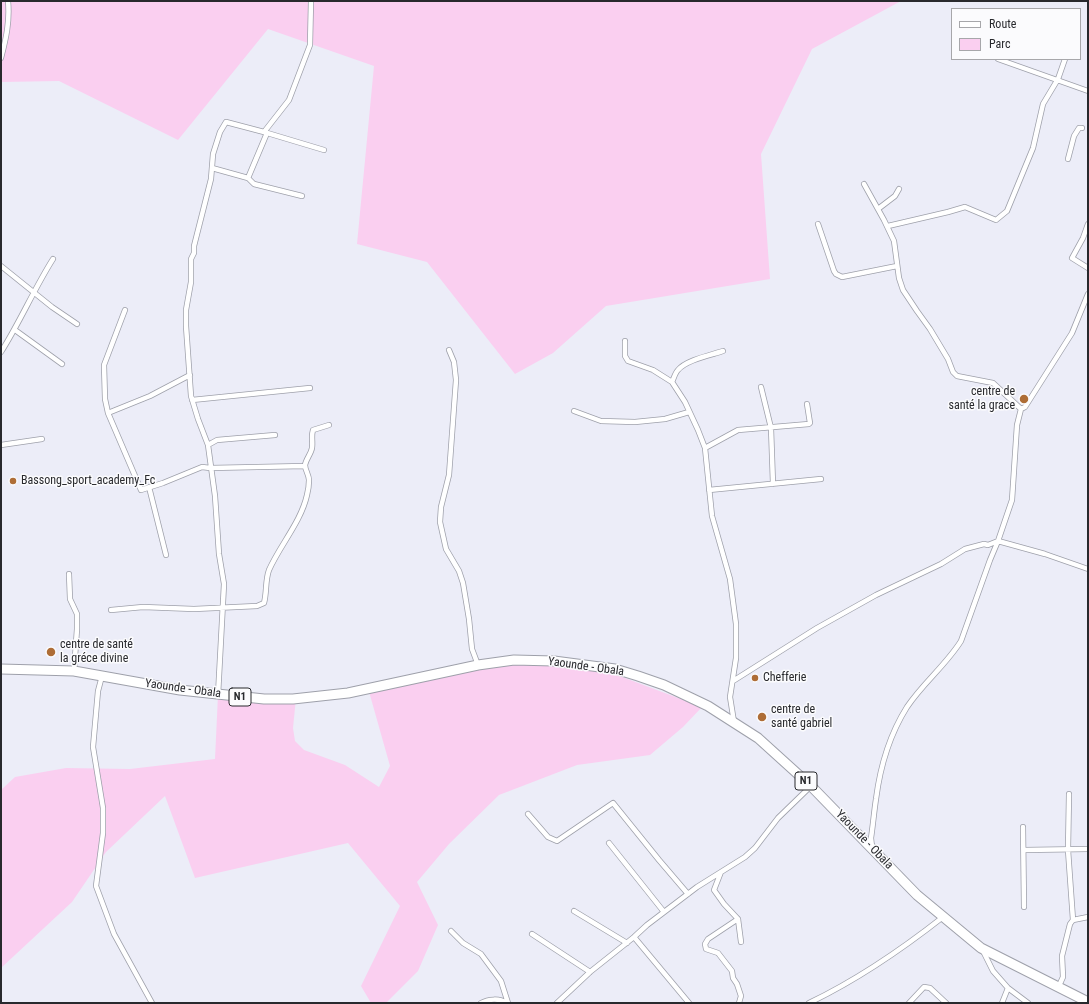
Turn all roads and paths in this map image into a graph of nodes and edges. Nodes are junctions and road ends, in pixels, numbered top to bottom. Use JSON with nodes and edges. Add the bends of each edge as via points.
{"nodes":[{"id":1,"x":8,"y":1,"type":"edge"},
{"id":2,"x":311,"y":1,"type":"edge"},
{"id":3,"x":1,"y":58,"type":"edge"},
{"id":4,"x":1001,"y":60,"type":"edge"},
{"id":5,"x":1065,"y":60,"type":"edge"},
{"id":6,"x":1058,"y":79,"type":"junction"},
{"id":7,"x":1088,"y":91,"type":"edge"},
{"id":8,"x":1082,"y":128,"type":"dead end"},
{"id":9,"x":266,"y":132,"type":"junction"},
{"id":10,"x":324,"y":150,"type":"dead end"},
{"id":11,"x":1068,"y":159,"type":"dead end"},
{"id":12,"x":212,"y":168,"type":"junction"},
{"id":13,"x":248,"y":178,"type":"junction"},
{"id":14,"x":864,"y":184,"type":"dead end"},
{"id":15,"x":899,"y":189,"type":"dead end"},
{"id":16,"x":302,"y":196,"type":"dead end"},
{"id":17,"x":878,"y":209,"type":"junction"},
{"id":18,"x":818,"y":224,"type":"dead end"},
{"id":19,"x":1088,"y":224,"type":"edge"},
{"id":20,"x":888,"y":226,"type":"junction"},
{"id":21,"x":53,"y":259,"type":"dead end"},
{"id":22,"x":1,"y":266,"type":"edge"},
{"id":23,"x":897,"y":266,"type":"junction"},
{"id":24,"x":1088,"y":268,"type":"edge"},
{"id":25,"x":34,"y":292,"type":"junction"},
{"id":26,"x":1088,"y":294,"type":"edge"},
{"id":27,"x":125,"y":310,"type":"dead end"},
{"id":28,"x":77,"y":324,"type":"dead end"},
{"id":29,"x":15,"y":330,"type":"junction"},
{"id":30,"x":625,"y":342,"type":"dead end"},
{"id":31,"x":449,"y":350,"type":"dead end"},
{"id":32,"x":723,"y":351,"type":"dead end"},
{"id":33,"x":1,"y":352,"type":"edge"},
{"id":34,"x":62,"y":364,"type":"dead end"},
{"id":35,"x":190,"y":375,"type":"junction"},
{"id":36,"x":672,"y":382,"type":"junction"},
{"id":37,"x":761,"y":387,"type":"dead end"},
{"id":38,"x":310,"y":388,"type":"dead end"},
{"id":39,"x":192,"y":400,"type":"junction"},
{"id":40,"x":806,"y":404,"type":"dead end"},
{"id":41,"x":1021,"y":409,"type":"junction"},
{"id":42,"x":574,"y":411,"type":"dead end"},
{"id":43,"x":690,"y":412,"type":"junction"},
{"id":44,"x":108,"y":413,"type":"junction"},
{"id":45,"x":329,"y":424,"type":"dead end"},
{"id":46,"x":771,"y":428,"type":"junction"},
{"id":47,"x":275,"y":435,"type":"dead end"},
{"id":48,"x":42,"y":439,"type":"dead end"},
{"id":49,"x":1,"y":445,"type":"edge"},
{"id":50,"x":208,"y":445,"type":"junction"},
{"id":51,"x":705,"y":448,"type":"junction"},
{"id":52,"x":305,"y":466,"type":"junction"},
{"id":53,"x":210,"y":468,"type":"junction"},
{"id":54,"x":821,"y":479,"type":"dead end"},
{"id":55,"x":773,"y":484,"type":"junction"},
{"id":56,"x":149,"y":487,"type":"junction"},
{"id":57,"x":709,"y":490,"type":"junction"},
{"id":58,"x":998,"y":541,"type":"junction"},
{"id":59,"x":166,"y":555,"type":"dead end"},
{"id":60,"x":1088,"y":569,"type":"edge"},
{"id":61,"x":69,"y":574,"type":"dead end"},
{"id":62,"x":222,"y":607,"type":"junction"},
{"id":63,"x":111,"y":610,"type":"dead end"},
{"id":64,"x":478,"y":665,"type":"junction"},
{"id":65,"x":1,"y":668,"type":"edge"},
{"id":66,"x":74,"y":671,"type":"junction"},
{"id":67,"x":102,"y":676,"type":"junction"},
{"id":68,"x":733,"y":681,"type":"junction"},
{"id":69,"x":218,"y":695,"type":"junction"},
{"id":70,"x":734,"y":722,"type":"junction"},
{"id":71,"x":811,"y":786,"type":"junction"},
{"id":72,"x":1069,"y":794,"type":"dead end"},
{"id":73,"x":528,"y":814,"type":"dead end"},
{"id":74,"x":1023,"y":827,"type":"dead end"},
{"id":75,"x":609,"y":843,"type":"dead end"},
{"id":76,"x":872,"y":848,"type":"junction"},
{"id":77,"x":1088,"y":849,"type":"edge"},
{"id":78,"x":1024,"y":850,"type":"junction"},
{"id":79,"x":1068,"y":850,"type":"junction"},
{"id":80,"x":721,"y":872,"type":"junction"},
{"id":81,"x":688,"y":894,"type":"junction"},
{"id":82,"x":1024,"y":907,"type":"dead end"},
{"id":83,"x":574,"y":911,"type":"dead end"},
{"id":84,"x":664,"y":912,"type":"junction"},
{"id":85,"x":943,"y":917,"type":"junction"},
{"id":86,"x":1088,"y":917,"type":"edge"},
{"id":87,"x":738,"y":919,"type":"junction"},
{"id":88,"x":1073,"y":920,"type":"junction"},
{"id":89,"x":451,"y":931,"type":"dead end"},
{"id":90,"x":532,"y":934,"type":"dead end"},
{"id":91,"x":634,"y":937,"type":"junction"},
{"id":92,"x":741,"y":942,"type":"dead end"},
{"id":93,"x":627,"y":943,"type":"junction"},
{"id":94,"x":981,"y":948,"type":"junction"},
{"id":95,"x":590,"y":972,"type":"junction"},
{"id":96,"x":1008,"y":988,"type":"junction"},
{"id":97,"x":1058,"y":988,"type":"junction"},
{"id":98,"x":1088,"y":1002,"type":"edge"},
{"id":99,"x":152,"y":1003,"type":"edge"},
{"id":100,"x":481,"y":1003,"type":"edge"},
{"id":101,"x":507,"y":1003,"type":"edge"},
{"id":102,"x":558,"y":1003,"type":"edge"},
{"id":103,"x":690,"y":1003,"type":"edge"},
{"id":104,"x":739,"y":1003,"type":"edge"},
{"id":105,"x":809,"y":1003,"type":"edge"},
{"id":106,"x":909,"y":1003,"type":"edge"},
{"id":107,"x":946,"y":1003,"type":"edge"},
{"id":108,"x":1002,"y":1003,"type":"edge"},
{"id":109,"x":1028,"y":1003,"type":"edge"}],
"edges":[{"from":1,"to":3,"type":"street","via":[[10,15]]},
{"from":2,"to":9,"type":"street","via":[[310,45],[289,100]]},
{"from":4,"to":6,"type":"street"},
{"from":5,"to":6,"type":"street"},
{"from":6,"to":7,"type":"street"},
{"from":6,"to":20,"type":"street","via":[[1043,104],[1033,148],[1007,211],[996,220],[965,207]]},
{"from":8,"to":11,"type":"street","via":[[1079,128],[1074,136]]},
{"from":9,"to":10,"type":"street"},
{"from":9,"to":12,"type":"street","via":[[226,122],[215,147]]},
{"from":9,"to":13,"type":"street"},
{"from":12,"to":13,"type":"street"},
{"from":12,"to":35,"type":"street","via":[[191,259],[192,282],[186,310]]},
{"from":13,"to":16,"type":"street","via":[[254,184]]},
{"from":14,"to":17,"type":"street"},
{"from":15,"to":17,"type":"street","via":[[895,196]]},
{"from":17,"to":20,"type":"street"},
{"from":18,"to":23,"type":"street","via":[[838,276]]},
{"from":19,"to":24,"type":"street","via":[[1072,258]]},
{"from":20,"to":23,"type":"street","via":[[894,241]]},
{"from":21,"to":25,"type":"street"},
{"from":22,"to":25,"type":"street"},
{"from":23,"to":41,"type":"street","via":[[903,290],[930,329],[953,372],[957,376],[993,383]]},
{"from":25,"to":28,"type":"street"},
{"from":25,"to":29,"type":"street"},
{"from":26,"to":41,"type":"street","via":[[1072,333],[1025,407]]},
{"from":27,"to":44,"type":"street","via":[[104,365]]},
{"from":29,"to":33,"type":"street"},
{"from":29,"to":34,"type":"street"},
{"from":30,"to":36,"type":"street","via":[[625,356],[628,361],[653,370]]},
{"from":31,"to":64,"type":"street","via":[[454,362],[456,380],[449,476],[440,522],[446,549],[463,583],[472,649]]},
{"from":32,"to":36,"type":"street","via":[[683,366]]},
{"from":35,"to":39,"type":"street"},
{"from":35,"to":44,"type":"street","via":[[150,396]]},
{"from":36,"to":43,"type":"street"},
{"from":37,"to":46,"type":"street"},
{"from":38,"to":39,"type":"street"},
{"from":39,"to":50,"type":"street"},
{"from":40,"to":46,"type":"street","via":[[809,424]]},
{"from":41,"to":58,"type":"street","via":[[1012,500]]},
{"from":42,"to":43,"type":"street","via":[[600,421],[635,422],[665,419]]},
{"from":43,"to":51,"type":"street"},
{"from":44,"to":56,"type":"street","via":[[141,490]]},
{"from":45,"to":52,"type":"street","via":[[313,430],[312,449]]},
{"from":46,"to":51,"type":"street","via":[[738,430]]},
{"from":46,"to":55,"type":"street"},
{"from":47,"to":50,"type":"street","via":[[217,440]]},
{"from":48,"to":49,"type":"street"},
{"from":50,"to":53,"type":"street"},
{"from":51,"to":57,"type":"street"},
{"from":52,"to":53,"type":"street"},
{"from":52,"to":62,"type":"street","via":[[309,479],[307,496],[290,535],[269,570],[264,603],[257,606]]},
{"from":53,"to":56,"type":"street","via":[[202,467]]},
{"from":53,"to":62,"type":"street","via":[[224,584]]},
{"from":54,"to":55,"type":"street"},
{"from":55,"to":57,"type":"street"},
{"from":56,"to":59,"type":"street"},
{"from":57,"to":68,"type":"street","via":[[712,516],[730,579],[735,616],[737,642]]},
{"from":58,"to":60,"type":"street"},
{"from":58,"to":68,"type":"street","via":[[965,549],[936,567],[876,595],[802,637]]},
{"from":58,"to":76,"type":"street","via":[[961,641],[907,708],[892,738],[880,773],[870,838]]},
{"from":61,"to":66,"type":"street","via":[[70,599],[77,614]]},
{"from":62,"to":63,"type":"street","via":[[143,607]]},
{"from":62,"to":69,"type":"street"},
{"from":64,"to":69,"type":"highway","name":"Yaounde - Obala","number":"N1","via":[[318,697],[264,699]]},
{"from":64,"to":70,"type":"highway","name":"Yaounde - Obala","number":"N1","via":[[514,660],[554,661],[615,669],[664,685]]},
{"from":65,"to":66,"type":"highway","name":"Yaounde - Obala","number":"N1"},
{"from":66,"to":67,"type":"highway","name":"Yaounde - Obala","number":"N1"},
{"from":67,"to":69,"type":"highway","name":"Yaounde - Obala","number":"N1"},
{"from":67,"to":99,"type":"street","via":[[98,691],[93,746],[103,808],[103,833],[96,886],[114,934]]},
{"from":68,"to":70,"type":"street","via":[[730,697]]},
{"from":70,"to":71,"type":"highway","name":"Yaounde - Obala","number":"N1","via":[[758,738]]},
{"from":71,"to":76,"type":"highway","name":"Yaounde - Obala","number":"N1"},
{"from":71,"to":80,"type":"street","via":[[778,818],[755,848]]},
{"from":72,"to":79,"type":"street"},
{"from":73,"to":81,"type":"street","via":[[548,838],[557,841],[613,803]]},
{"from":74,"to":78,"type":"street"},
{"from":75,"to":84,"type":"street"},
{"from":76,"to":85,"type":"highway","name":"Yaounde - Obala","number":"N1","via":[[917,895]]},
{"from":77,"to":79,"type":"street"},
{"from":78,"to":79,"type":"street"},
{"from":78,"to":82,"type":"street"},
{"from":79,"to":88,"type":"street"},
{"from":80,"to":81,"type":"street"},
{"from":80,"to":87,"type":"street","via":[[714,890]]},
{"from":81,"to":84,"type":"street"},
{"from":83,"to":93,"type":"street"},
{"from":84,"to":91,"type":"street"},
{"from":85,"to":94,"type":"highway","name":"Yaounde - Obala","number":"N1"},
{"from":85,"to":105,"type":"street","via":[[909,944]]},
{"from":86,"to":88,"type":"street"},
{"from":87,"to":92,"type":"street"},
{"from":87,"to":104,"type":"street","via":[[708,938],[705,944],[706,948],[718,954],[732,971],[741,996]]},
{"from":88,"to":97,"type":"street","via":[[1065,940],[1062,956],[1063,977]]},
{"from":89,"to":101,"type":"street","via":[[463,943],[481,954],[501,981]]},
{"from":90,"to":95,"type":"street"},
{"from":91,"to":93,"type":"street"},
{"from":91,"to":103,"type":"street"},
{"from":93,"to":95,"type":"street"},
{"from":94,"to":96,"type":"street","via":[[993,971]]},
{"from":94,"to":97,"type":"highway","name":"Yaounde - Obala","number":"N1"},
{"from":95,"to":102,"type":"street"},
{"from":96,"to":108,"type":"street"},
{"from":96,"to":109,"type":"street"},
{"from":97,"to":98,"type":"highway","name":"Yaounde - Obala","number":"N1"},
{"from":100,"to":101,"type":"street","via":[[486,1000]]},
{"from":106,"to":107,"type":"street","via":[[924,987],[930,988]]}]}
